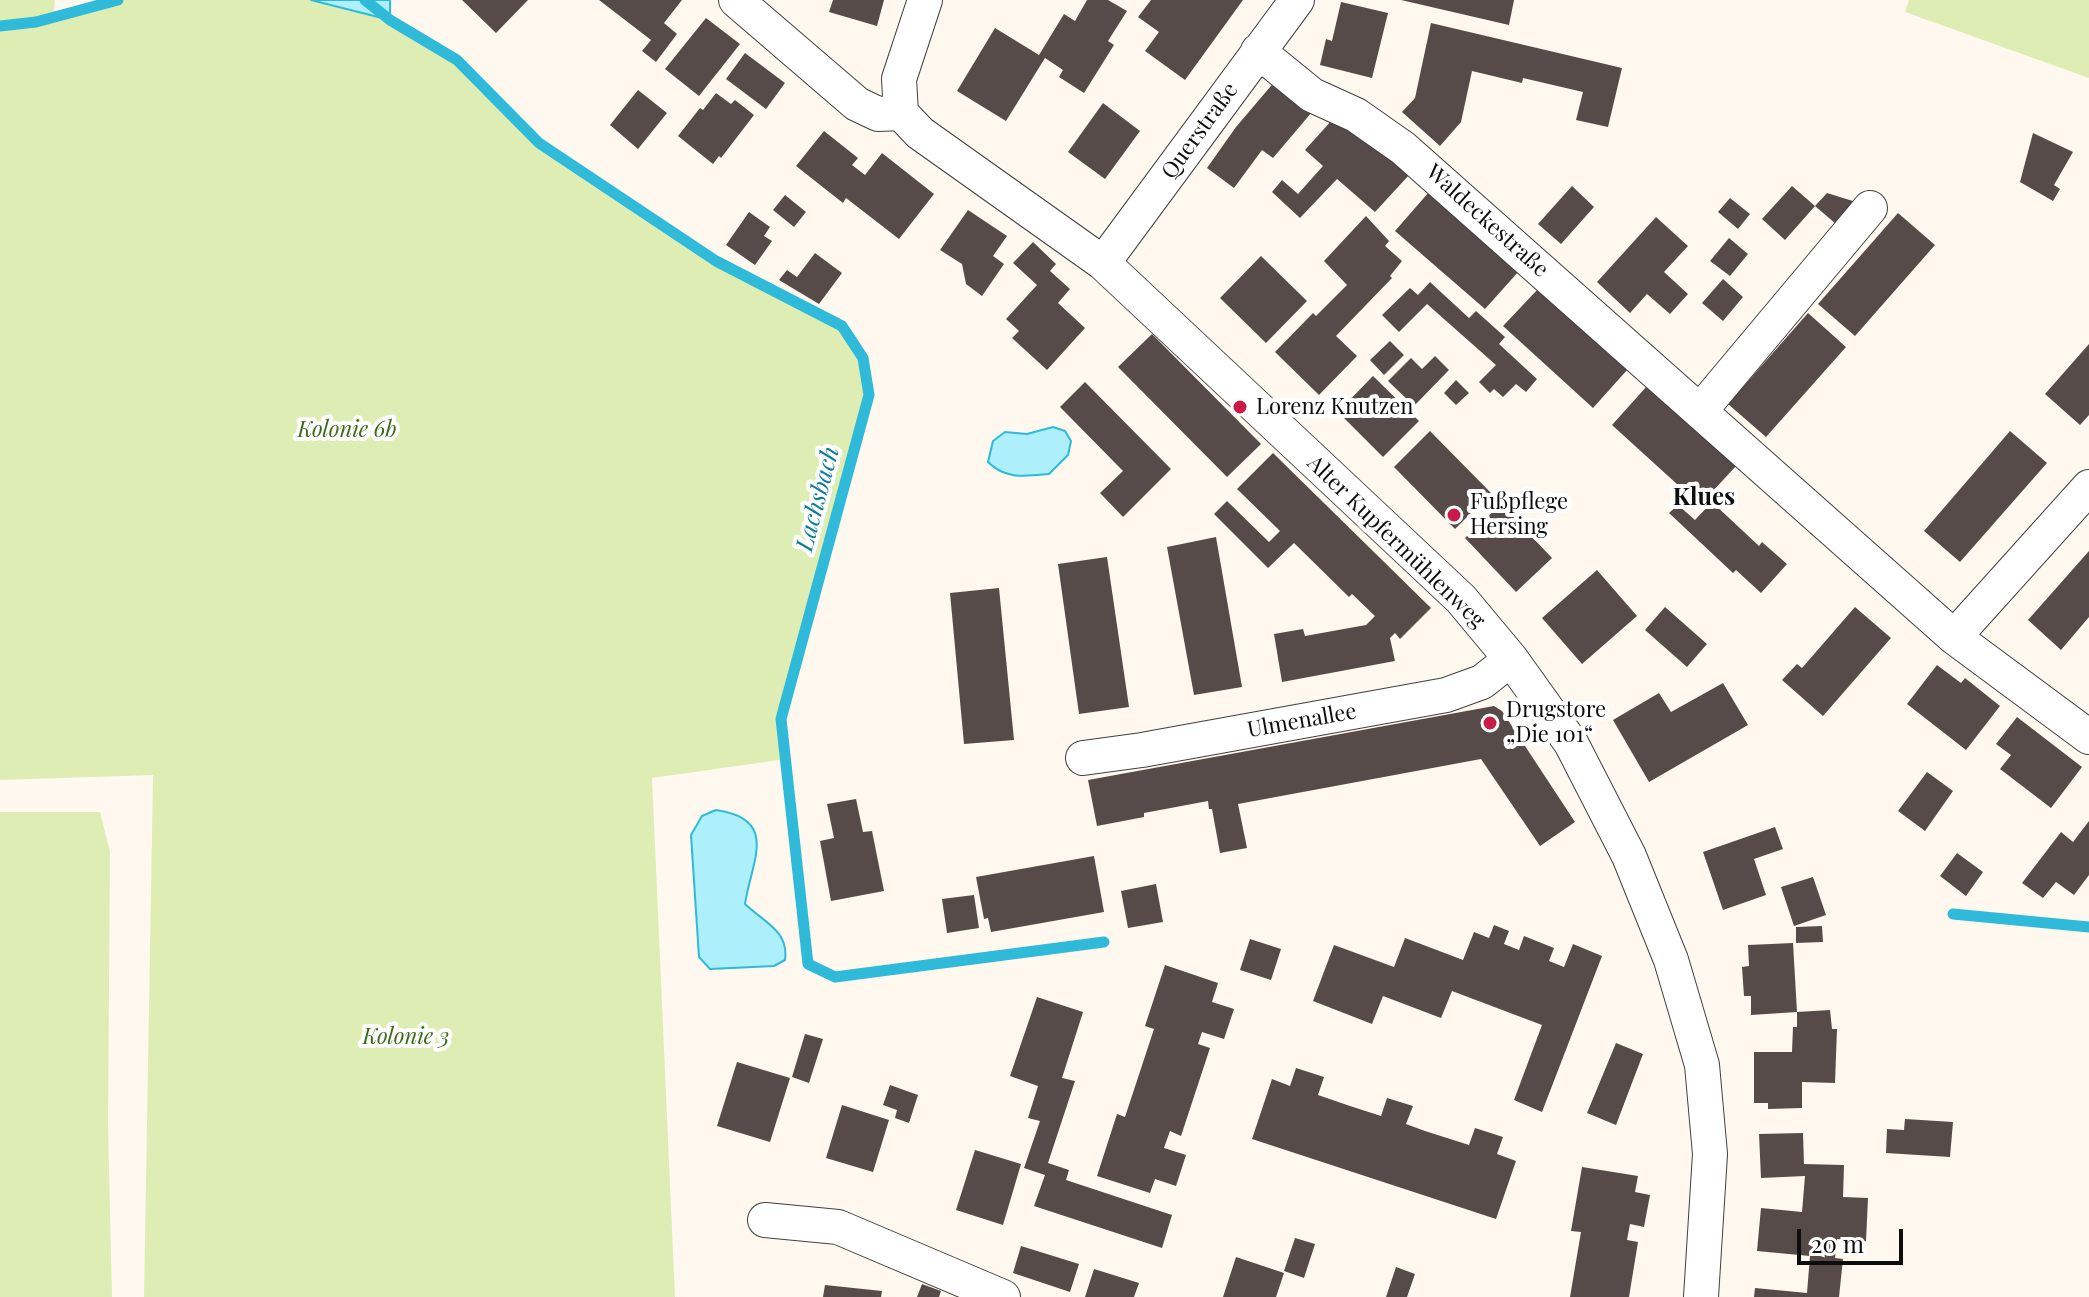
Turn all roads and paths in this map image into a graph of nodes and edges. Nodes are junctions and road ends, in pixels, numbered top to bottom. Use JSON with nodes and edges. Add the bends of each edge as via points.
{"nodes":[{"id":1,"x":736,"y":0,"type":"edge"},
{"id":2,"x":925,"y":0,"type":"edge"},
{"id":3,"x":1297,"y":0,"type":"edge"},
{"id":4,"x":1258,"y":51,"type":"junction"},
{"id":5,"x":901,"y":113,"type":"junction"},
{"id":6,"x":1870,"y":208,"type":"dead end"},
{"id":7,"x":1103,"y":263,"type":"junction"},
{"id":8,"x":1700,"y":411,"type":"junction"},
{"id":9,"x":2089,"y":487,"type":"edge"},
{"id":10,"x":1954,"y":637,"type":"junction"},
{"id":11,"x":1511,"y":659,"type":"junction"},
{"id":12,"x":2089,"y":737,"type":"edge"},
{"id":13,"x":1083,"y":758,"type":"dead end"},
{"id":14,"x":765,"y":1220,"type":"dead end"},
{"id":15,"x":1003,"y":1297,"type":"edge"},
{"id":16,"x":1701,"y":1297,"type":"edge"}],
"edges":[{"from":1,"to":5,"type":"street","via":[[857,104],[878,114]]},
{"from":2,"to":5,"type":"street","via":[[899,79]]},
{"from":3,"to":4,"type":"street","name":"Querstraße"},
{"from":4,"to":7,"type":"street","name":"Querstraße"},
{"from":4,"to":8,"type":"street","name":"Waldeckestraße","via":[[1312,95],[1356,115],[1403,148]]},
{"from":5,"to":7,"type":"street","name":"Alter Kupfermühlenweg","via":[[920,133]]},
{"from":6,"to":8,"type":"street"},
{"from":7,"to":11,"type":"street","name":"Alter Kupfermühlenweg","via":[[1461,599]]},
{"from":8,"to":10,"type":"street","name":"Waldeckestraße"},
{"from":9,"to":10,"type":"street"},
{"from":10,"to":12,"type":"street","name":"Waldeckestraße"},
{"from":11,"to":13,"type":"street","name":"Ulmenallee","via":[[1482,682],[1446,695]]},
{"from":11,"to":16,"type":"street","name":"Alter Kupfermühlenweg","via":[[1571,743],[1629,856],[1671,960],[1702,1065],[1708,1139]]},
{"from":14,"to":15,"type":"street","via":[[838,1227]]}]}
